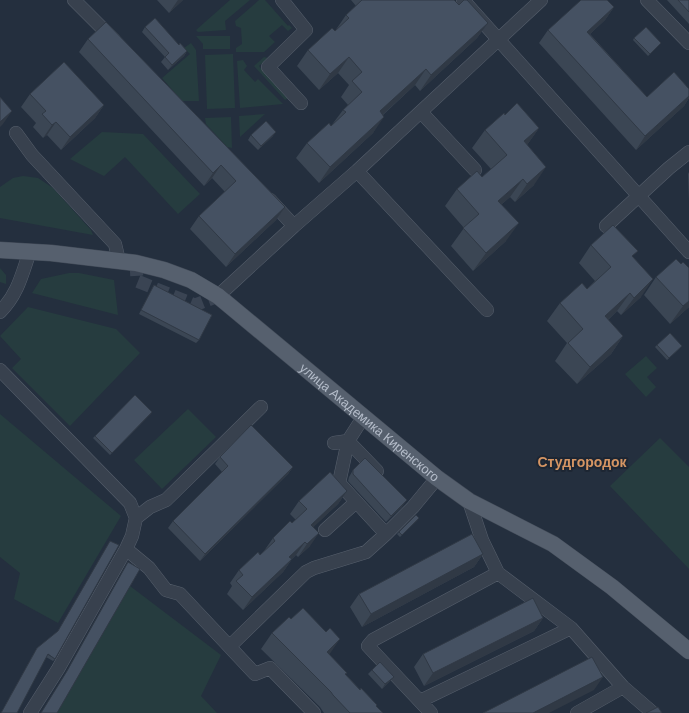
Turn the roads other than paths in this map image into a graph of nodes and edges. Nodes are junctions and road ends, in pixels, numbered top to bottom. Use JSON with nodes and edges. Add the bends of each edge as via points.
{"nodes":[{"id":1,"x":74,"y":0,"type":"edge"},
{"id":2,"x":282,"y":0,"type":"edge"},
{"id":3,"x":463,"y":0,"type":"edge"},
{"id":4,"x":541,"y":0,"type":"edge"},
{"id":5,"x":647,"y":0,"type":"edge"},
{"id":6,"x":499,"y":39,"type":"junction"},
{"id":7,"x":689,"y":43,"type":"edge"},
{"id":8,"x":125,"y":51,"type":"edge"},
{"id":9,"x":301,"y":103,"type":"dead end"},
{"id":10,"x":421,"y":112,"type":"junction"},
{"id":11,"x":16,"y":133,"type":"dead end"},
{"id":12,"x":688,"y":153,"type":"edge"},
{"id":13,"x":475,"y":170,"type":"dead end"},
{"id":14,"x":357,"y":171,"type":"junction"},
{"id":15,"x":261,"y":191,"type":"edge"},
{"id":16,"x":640,"y":195,"type":"junction"},
{"id":17,"x":294,"y":226,"type":"junction"},
{"id":18,"x":606,"y":226,"type":"dead end"},
{"id":19,"x":0,"y":245,"type":"edge"},
{"id":20,"x":0,"y":250,"type":"edge"},
{"id":21,"x":30,"y":251,"type":"junction"},
{"id":22,"x":689,"y":251,"type":"edge"},
{"id":23,"x":119,"y":261,"type":"junction"},
{"id":24,"x":218,"y":296,"type":"junction"},
{"id":25,"x":487,"y":310,"type":"dead end"},
{"id":26,"x":0,"y":312,"type":"edge"},
{"id":27,"x":0,"y":370,"type":"edge"},
{"id":28,"x":261,"y":407,"type":"dead end"},
{"id":29,"x":364,"y":416,"type":"junction"},
{"id":30,"x":348,"y":441,"type":"junction"},
{"id":31,"x":334,"y":443,"type":"dead end"},
{"id":32,"x":437,"y":478,"type":"junction"},
{"id":33,"x":386,"y":480,"type":"edge"},
{"id":34,"x":402,"y":496,"type":"edge"},
{"id":35,"x":469,"y":501,"type":"junction"},
{"id":36,"x":356,"y":502,"type":"junction"},
{"id":37,"x":413,"y":507,"type":"junction"},
{"id":38,"x":136,"y":518,"type":"junction"},
{"id":39,"x":324,"y":530,"type":"edge"},
{"id":40,"x":386,"y":534,"type":"junction"},
{"id":41,"x":126,"y":549,"type":"junction"},
{"id":42,"x":498,"y":573,"type":"junction"},
{"id":43,"x":571,"y":628,"type":"junction"},
{"id":44,"x":230,"y":646,"type":"junction"},
{"id":45,"x":689,"y":651,"type":"edge"},
{"id":46,"x":623,"y":687,"type":"junction"},
{"id":47,"x":420,"y":701,"type":"junction"},
{"id":48,"x":30,"y":713,"type":"edge"},
{"id":49,"x":314,"y":713,"type":"edge"},
{"id":50,"x":431,"y":713,"type":"edge"},
{"id":51,"x":577,"y":713,"type":"edge"},
{"id":52,"x":653,"y":713,"type":"edge"}],
"edges":[{"from":1,"to":8,"type":"street"},
{"from":2,"to":9,"type":"street","via":[[306,30],[268,67]]},
{"from":3,"to":6,"type":"street"},
{"from":4,"to":6,"type":"street"},
{"from":5,"to":7,"type":"street"},
{"from":6,"to":10,"type":"street"},
{"from":6,"to":16,"type":"street"},
{"from":10,"to":13,"type":"street"},
{"from":10,"to":14,"type":"street"},
{"from":11,"to":23,"type":"street","via":[[32,155],[115,244]]},
{"from":12,"to":16,"type":"street"},
{"from":14,"to":17,"type":"street"},
{"from":14,"to":25,"type":"street"},
{"from":15,"to":17,"type":"street"},
{"from":16,"to":18,"type":"street"},
{"from":16,"to":22,"type":"street"},
{"from":17,"to":24,"type":"street"},
{"from":19,"to":21,"type":"main road","name":"улица Академика Киренского"},
{"from":20,"to":21,"type":"main road","name":"улица Академика Киренского"},
{"from":21,"to":23,"type":"main road","name":"улица Академика Киренского"},
{"from":21,"to":26,"type":"street","via":[[15,294]]},
{"from":23,"to":24,"type":"main road","name":"улица Академика Киренского","via":[[164,270],[191,280]]},
{"from":24,"to":29,"type":"main road","name":"улица Академика Киренского"},
{"from":27,"to":38,"type":"street","via":[[130,503]]},
{"from":28,"to":38,"type":"street","via":[[166,500],[150,506]]},
{"from":29,"to":30,"type":"street"},
{"from":29,"to":32,"type":"main road","name":"улица Академика Киренского"},
{"from":30,"to":31,"type":"street"},
{"from":30,"to":33,"type":"street"},
{"from":30,"to":36,"type":"street","via":[[339,483]]},
{"from":32,"to":35,"type":"main road","name":"улица Академика Киренского"},
{"from":32,"to":37,"type":"street"},
{"from":34,"to":37,"type":"street"},
{"from":35,"to":42,"type":"street","via":[[482,540]]},
{"from":35,"to":45,"type":"main road","name":"улица Академика Киренского","via":[[553,544],[612,587]]},
{"from":36,"to":39,"type":"street"},
{"from":36,"to":40,"type":"street"},
{"from":37,"to":40,"type":"street"},
{"from":38,"to":41,"type":"street"},
{"from":40,"to":44,"type":"street","via":[[366,552],[306,572]]},
{"from":41,"to":44,"type":"street","via":[[150,568],[166,590],[180,594]]},
{"from":41,"to":48,"type":"street"},
{"from":42,"to":43,"type":"street"},
{"from":42,"to":47,"type":"street","via":[[373,640],[368,646]]},
{"from":43,"to":46,"type":"street"},
{"from":43,"to":47,"type":"street"},
{"from":44,"to":49,"type":"street","via":[[255,674],[270,668]]},
{"from":46,"to":51,"type":"street"},
{"from":46,"to":52,"type":"street"},
{"from":47,"to":50,"type":"street"}]}
